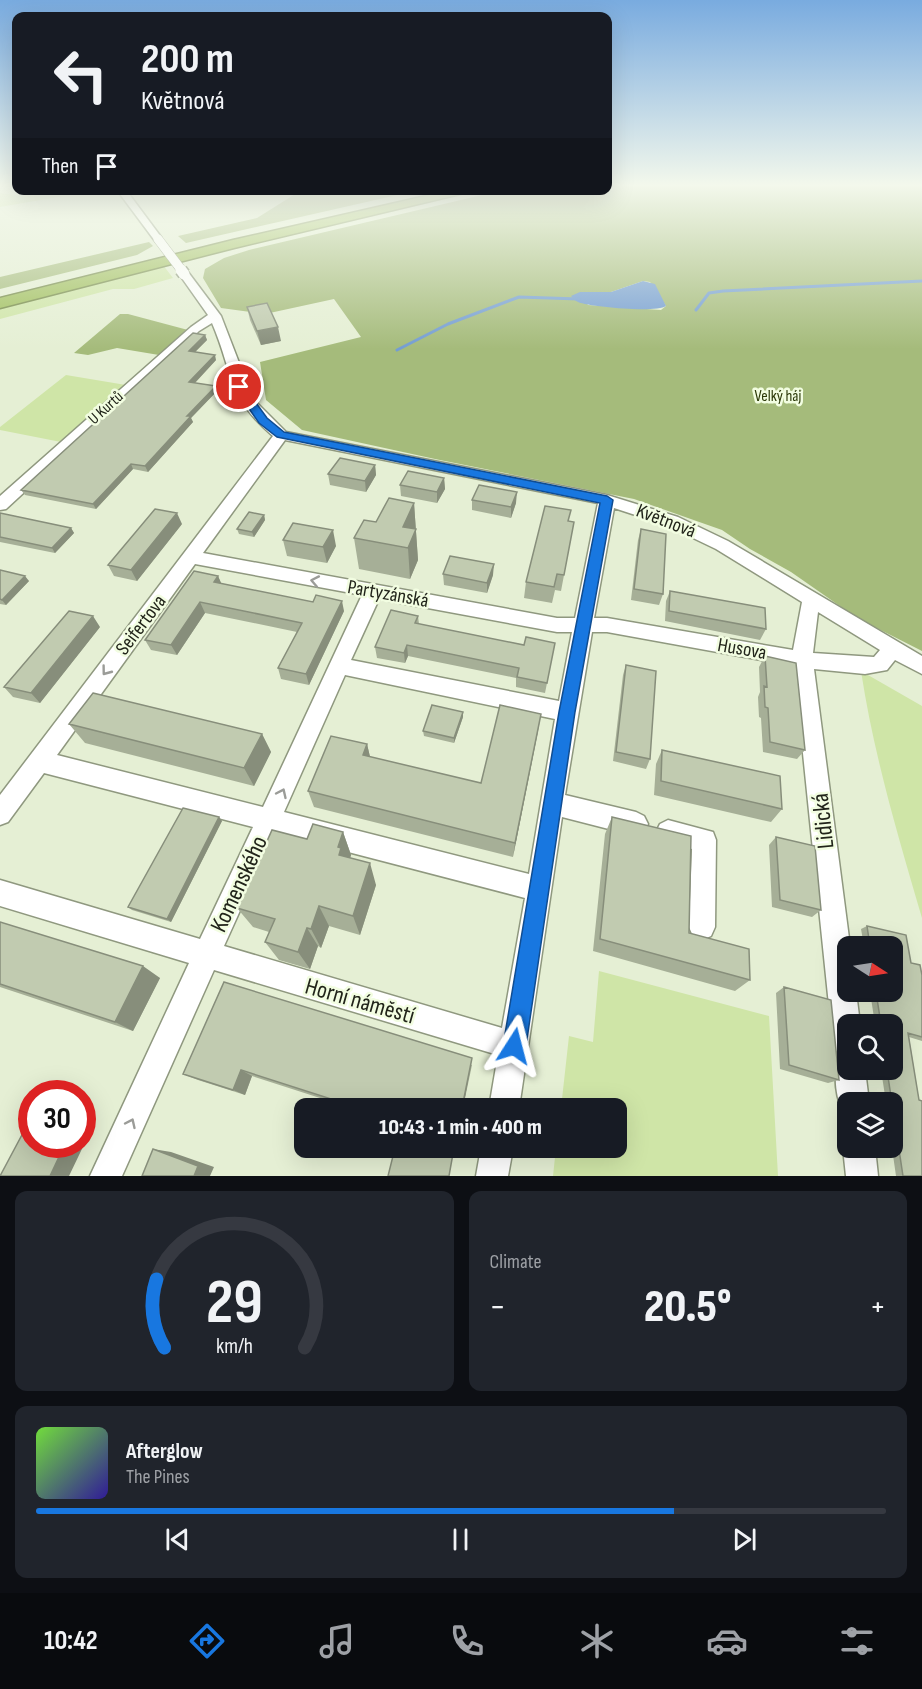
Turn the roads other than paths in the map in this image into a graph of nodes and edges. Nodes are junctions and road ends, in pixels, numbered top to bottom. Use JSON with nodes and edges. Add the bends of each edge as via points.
{"nodes":[{"id":1,"x":159,"y":240,"type":"edge"},
{"id":2,"x":221,"y":240,"type":"edge"},
{"id":3,"x":253,"y":240,"type":"edge"},
{"id":4,"x":0,"y":294,"type":"edge"},
{"id":5,"x":0,"y":303,"type":"edge"},
{"id":6,"x":214,"y":315,"type":"junction"},
{"id":7,"x":281,"y":435,"type":"junction"},
{"id":8,"x":607,"y":500,"type":"junction"},
{"id":9,"x":0,"y":505,"type":"edge"},
{"id":10,"x":191,"y":557,"type":"junction"},
{"id":11,"x":373,"y":591,"type":"junction"},
{"id":12,"x":812,"y":598,"type":"junction"},
{"id":13,"x":585,"y":625,"type":"junction"},
{"id":14,"x":893,"y":648,"type":"junction"},
{"id":15,"x":803,"y":660,"type":"junction"},
{"id":16,"x":339,"y":666,"type":"junction"},
{"id":17,"x":922,"y":666,"type":"edge"},
{"id":18,"x":567,"y":712,"type":"junction"},
{"id":19,"x":39,"y":761,"type":"junction"},
{"id":20,"x":553,"y":803,"type":"junction"},
{"id":21,"x":0,"y":814,"type":"edge"},
{"id":22,"x":269,"y":819,"type":"junction"},
{"id":23,"x":539,"y":888,"type":"junction"},
{"id":24,"x":0,"y":893,"type":"edge"},
{"id":25,"x":702,"y":927,"type":"dead end"},
{"id":26,"x":207,"y":954,"type":"junction"},
{"id":27,"x":844,"y":1014,"type":"edge"},
{"id":28,"x":514,"y":1046,"type":"junction"},
{"id":29,"x":506,"y":1098,"type":"edge"},
{"id":30,"x":495,"y":1158,"type":"edge"},
{"id":31,"x":860,"y":1158,"type":"edge"},
{"id":32,"x":106,"y":1176,"type":"edge"},
{"id":33,"x":492,"y":1176,"type":"edge"},
{"id":34,"x":862,"y":1176,"type":"edge"}],
"edges":[{"from":1,"to":6,"type":"street","bridge":true},
{"from":2,"to":4,"type":"highway"},
{"from":3,"to":5,"type":"highway"},
{"from":6,"to":7,"type":"street","via":[[244,395],[263,420]]},
{"from":6,"to":9,"type":"street","name":"U Kurtů"},
{"from":7,"to":8,"type":"street","name":"Květnová"},
{"from":7,"to":10,"type":"street","name":"Seifertova"},
{"from":8,"to":12,"type":"street","name":"Květnová","via":[[692,530]]},
{"from":8,"to":13,"type":"street"},
{"from":11,"to":10,"type":"street","name":"Partyzánská","one_way":true},
{"from":10,"to":19,"type":"street","name":"Seifertova","one_way":true},
{"from":11,"to":13,"type":"street","name":"Partyzánská","via":[[557,625]]},
{"from":11,"to":16,"type":"street","name":"Komenského"},
{"from":12,"to":14,"type":"street","name":"Květnová"},
{"from":12,"to":15,"type":"street","name":"Lidická"},
{"from":13,"to":15,"type":"street","name":"Husova","via":[[607,625]]},
{"from":13,"to":18,"type":"street"},
{"from":14,"to":15,"type":"street","name":"Husova","via":[[880,664],[865,666]]},
{"from":14,"to":17,"type":"street","name":"Květnová"},
{"from":15,"to":27,"type":"street","name":"Lidická"},
{"from":16,"to":18,"type":"street"},
{"from":22,"to":16,"type":"street","name":"Komenského","one_way":true},
{"from":18,"to":20,"type":"street"},
{"from":19,"to":21,"type":"street","name":"Seifertova"},
{"from":19,"to":22,"type":"street"},
{"from":20,"to":23,"type":"street"},
{"from":20,"to":25,"type":"street","via":[[704,840]]},
{"from":22,"to":23,"type":"street"},
{"from":22,"to":26,"type":"street","name":"Komenského"},
{"from":23,"to":28,"type":"street"},
{"from":24,"to":26,"type":"street","name":"Horní náměstí"},
{"from":26,"to":28,"type":"street","name":"Horní náměstí"},
{"from":32,"to":26,"type":"street","name":"Komenského","one_way":true},
{"from":28,"to":29,"type":"street"},
{"from":30,"to":33,"type":"street"},
{"from":31,"to":34,"type":"street"}]}
